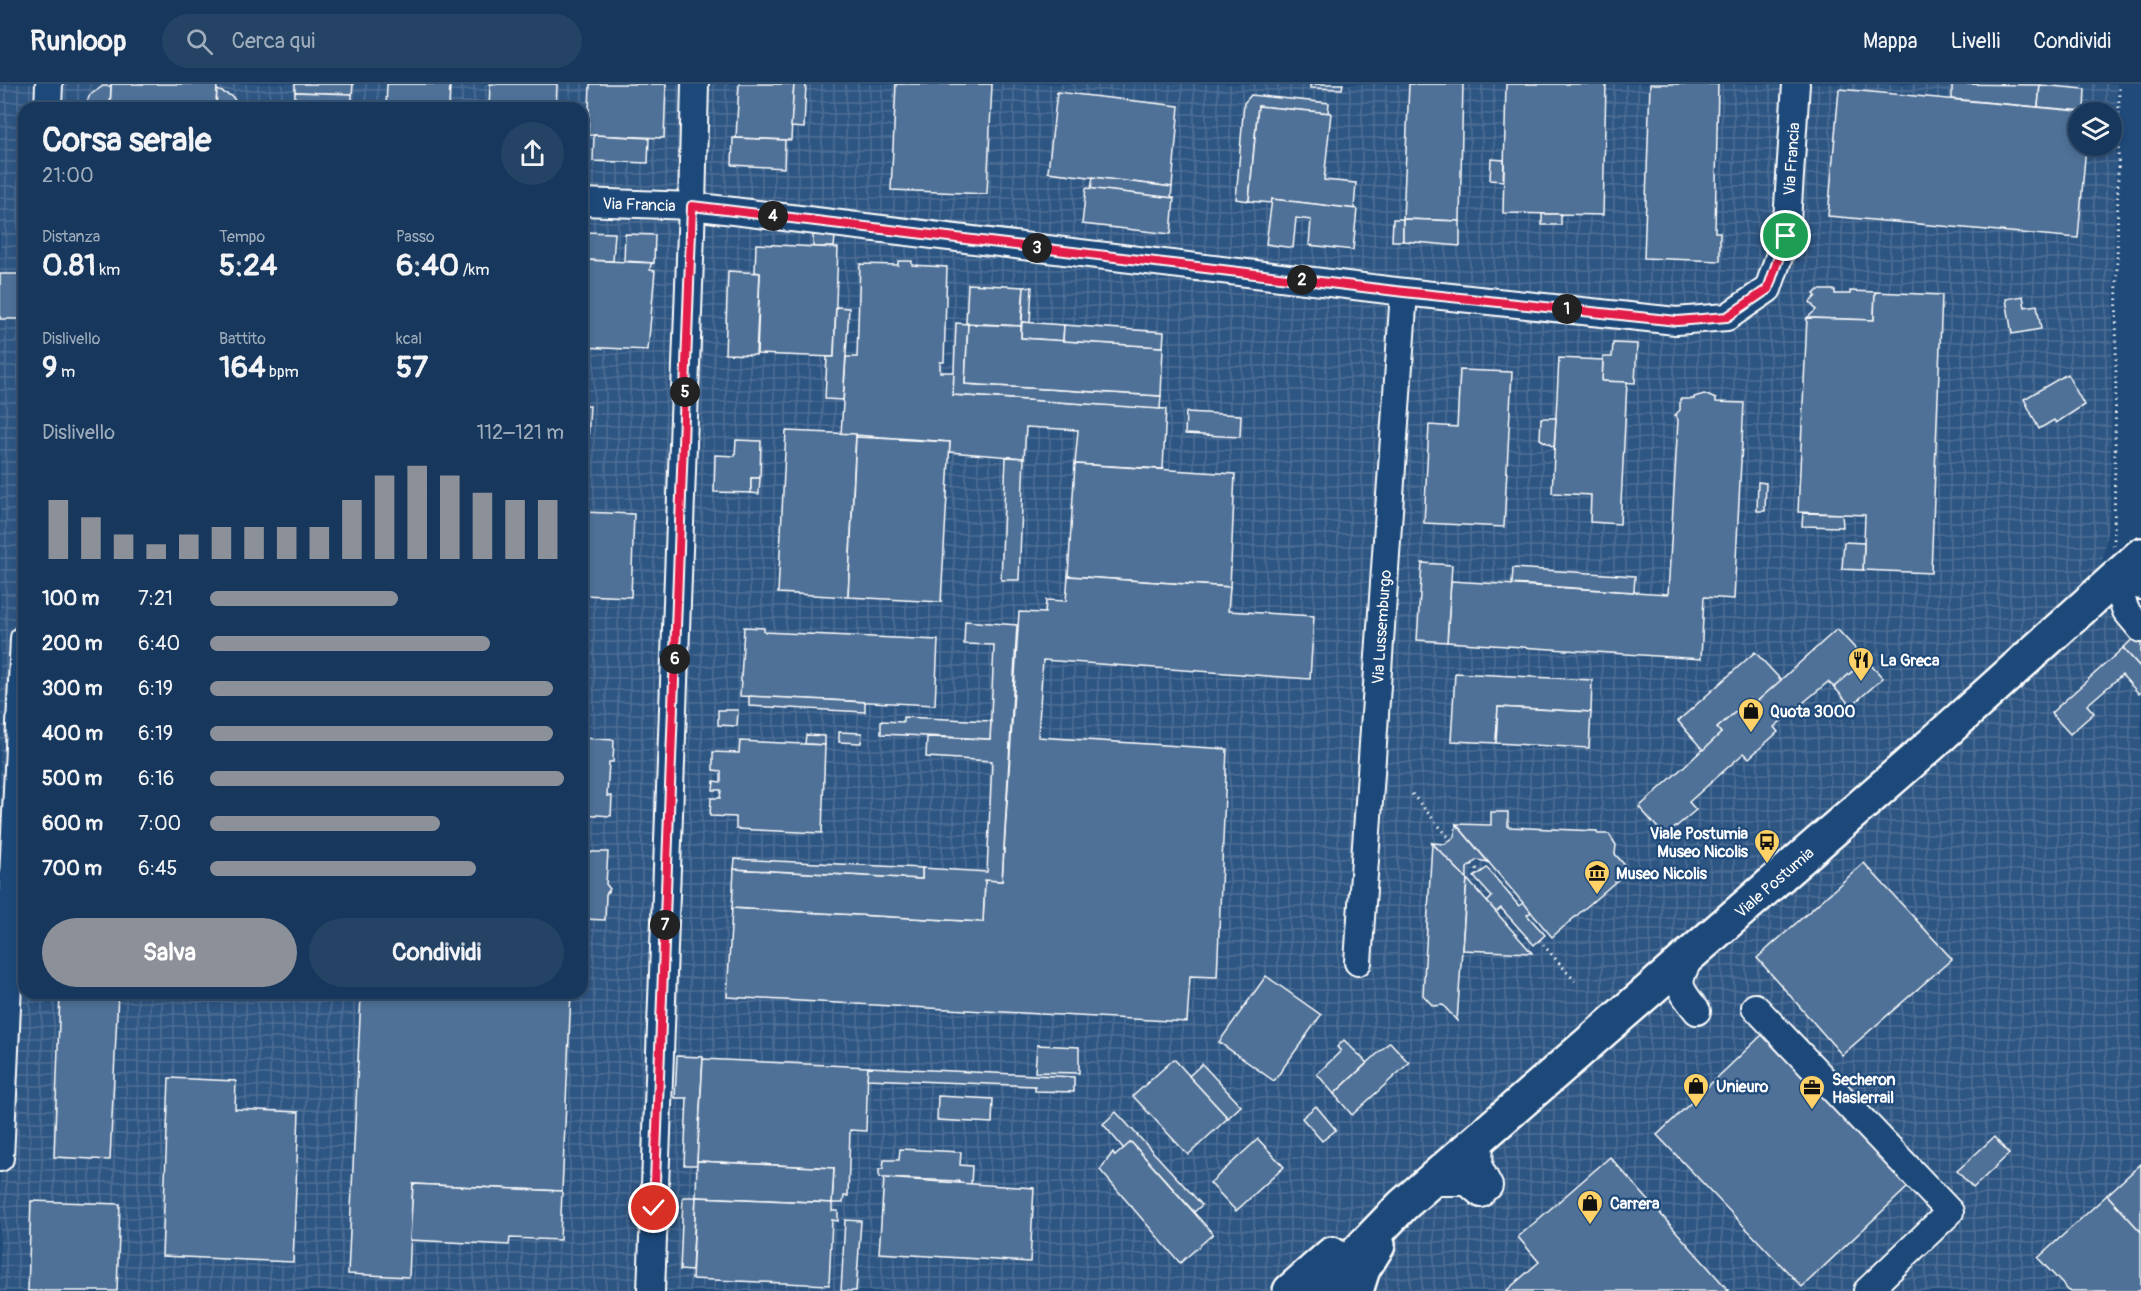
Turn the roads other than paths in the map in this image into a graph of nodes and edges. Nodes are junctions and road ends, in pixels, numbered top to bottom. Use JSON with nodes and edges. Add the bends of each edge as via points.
{"nodes":[{"id":1,"x":49,"y":84,"type":"edge"},
{"id":2,"x":695,"y":84,"type":"edge"},
{"id":3,"x":1796,"y":84,"type":"edge"},
{"id":4,"x":48,"y":102,"type":"edge"},
{"id":5,"x":588,"y":202,"type":"edge"},
{"id":6,"x":692,"y":206,"type":"junction"},
{"id":7,"x":1404,"y":292,"type":"junction"},
{"id":8,"x":2141,"y":555,"type":"edge"},
{"id":9,"x":2128,"y":582,"type":"edge"},
{"id":10,"x":2141,"y":629,"type":"edge"},
{"id":11,"x":18,"y":768,"type":"edge"},
{"id":12,"x":1692,"y":954,"type":"junction"},
{"id":13,"x":1358,"y":962,"type":"dead end"},
{"id":14,"x":1755,"y":1006,"type":"dead end"},
{"id":15,"x":1696,"y":1011,"type":"dead end"},
{"id":16,"x":1480,"y":1139,"type":"junction"},
{"id":17,"x":0,"y":1158,"type":"edge"},
{"id":18,"x":1430,"y":1182,"type":"junction"},
{"id":19,"x":1402,"y":1205,"type":"junction"},
{"id":20,"x":651,"y":1291,"type":"edge"},
{"id":21,"x":1290,"y":1291,"type":"edge"},
{"id":22,"x":1320,"y":1291,"type":"edge"},
{"id":23,"x":1356,"y":1291,"type":"edge"},
{"id":24,"x":1868,"y":1291,"type":"edge"}],
"edges":[{"from":1,"to":4,"type":"street"},
{"from":2,"to":6,"type":"street"},
{"from":3,"to":7,"type":"street","name":"Via Francia","via":[[1786,236],[1768,289],[1727,317],[1677,321]]},
{"from":5,"to":6,"type":"street","name":"Via Francia"},
{"from":6,"to":7,"type":"street","name":"Via Francia"},
{"from":6,"to":20,"type":"street"},
{"from":7,"to":13,"type":"street","name":"Via Lussemburgo"},
{"from":8,"to":9,"type":"main road","name":"Viale Postumia"},
{"from":9,"to":10,"type":"street","via":[[2126,611]]},
{"from":9,"to":12,"type":"main road","name":"Viale Postumia","via":[[1933,743]]},
{"from":11,"to":17,"type":"street"},
{"from":12,"to":15,"type":"street","via":[[1680,982],[1681,992]]},
{"from":12,"to":16,"type":"main road","name":"Viale Postumia"},
{"from":14,"to":24,"type":"street","via":[[1950,1212]]},
{"from":16,"to":18,"type":"main road","name":"Viale Postumia"},
{"from":16,"to":18,"type":"street","via":[[1479,1167],[1485,1190],[1467,1182]]},
{"from":18,"to":19,"type":"main road","name":"Viale Postumia"},
{"from":19,"to":21,"type":"main road","name":"Viale Postumia","via":[[1367,1224]]},
{"from":19,"to":22,"type":"main road","name":"Viale Postumia"},
{"from":19,"to":23,"type":"main road","name":"Viale Postumia","via":[[1363,1269]]}]}
